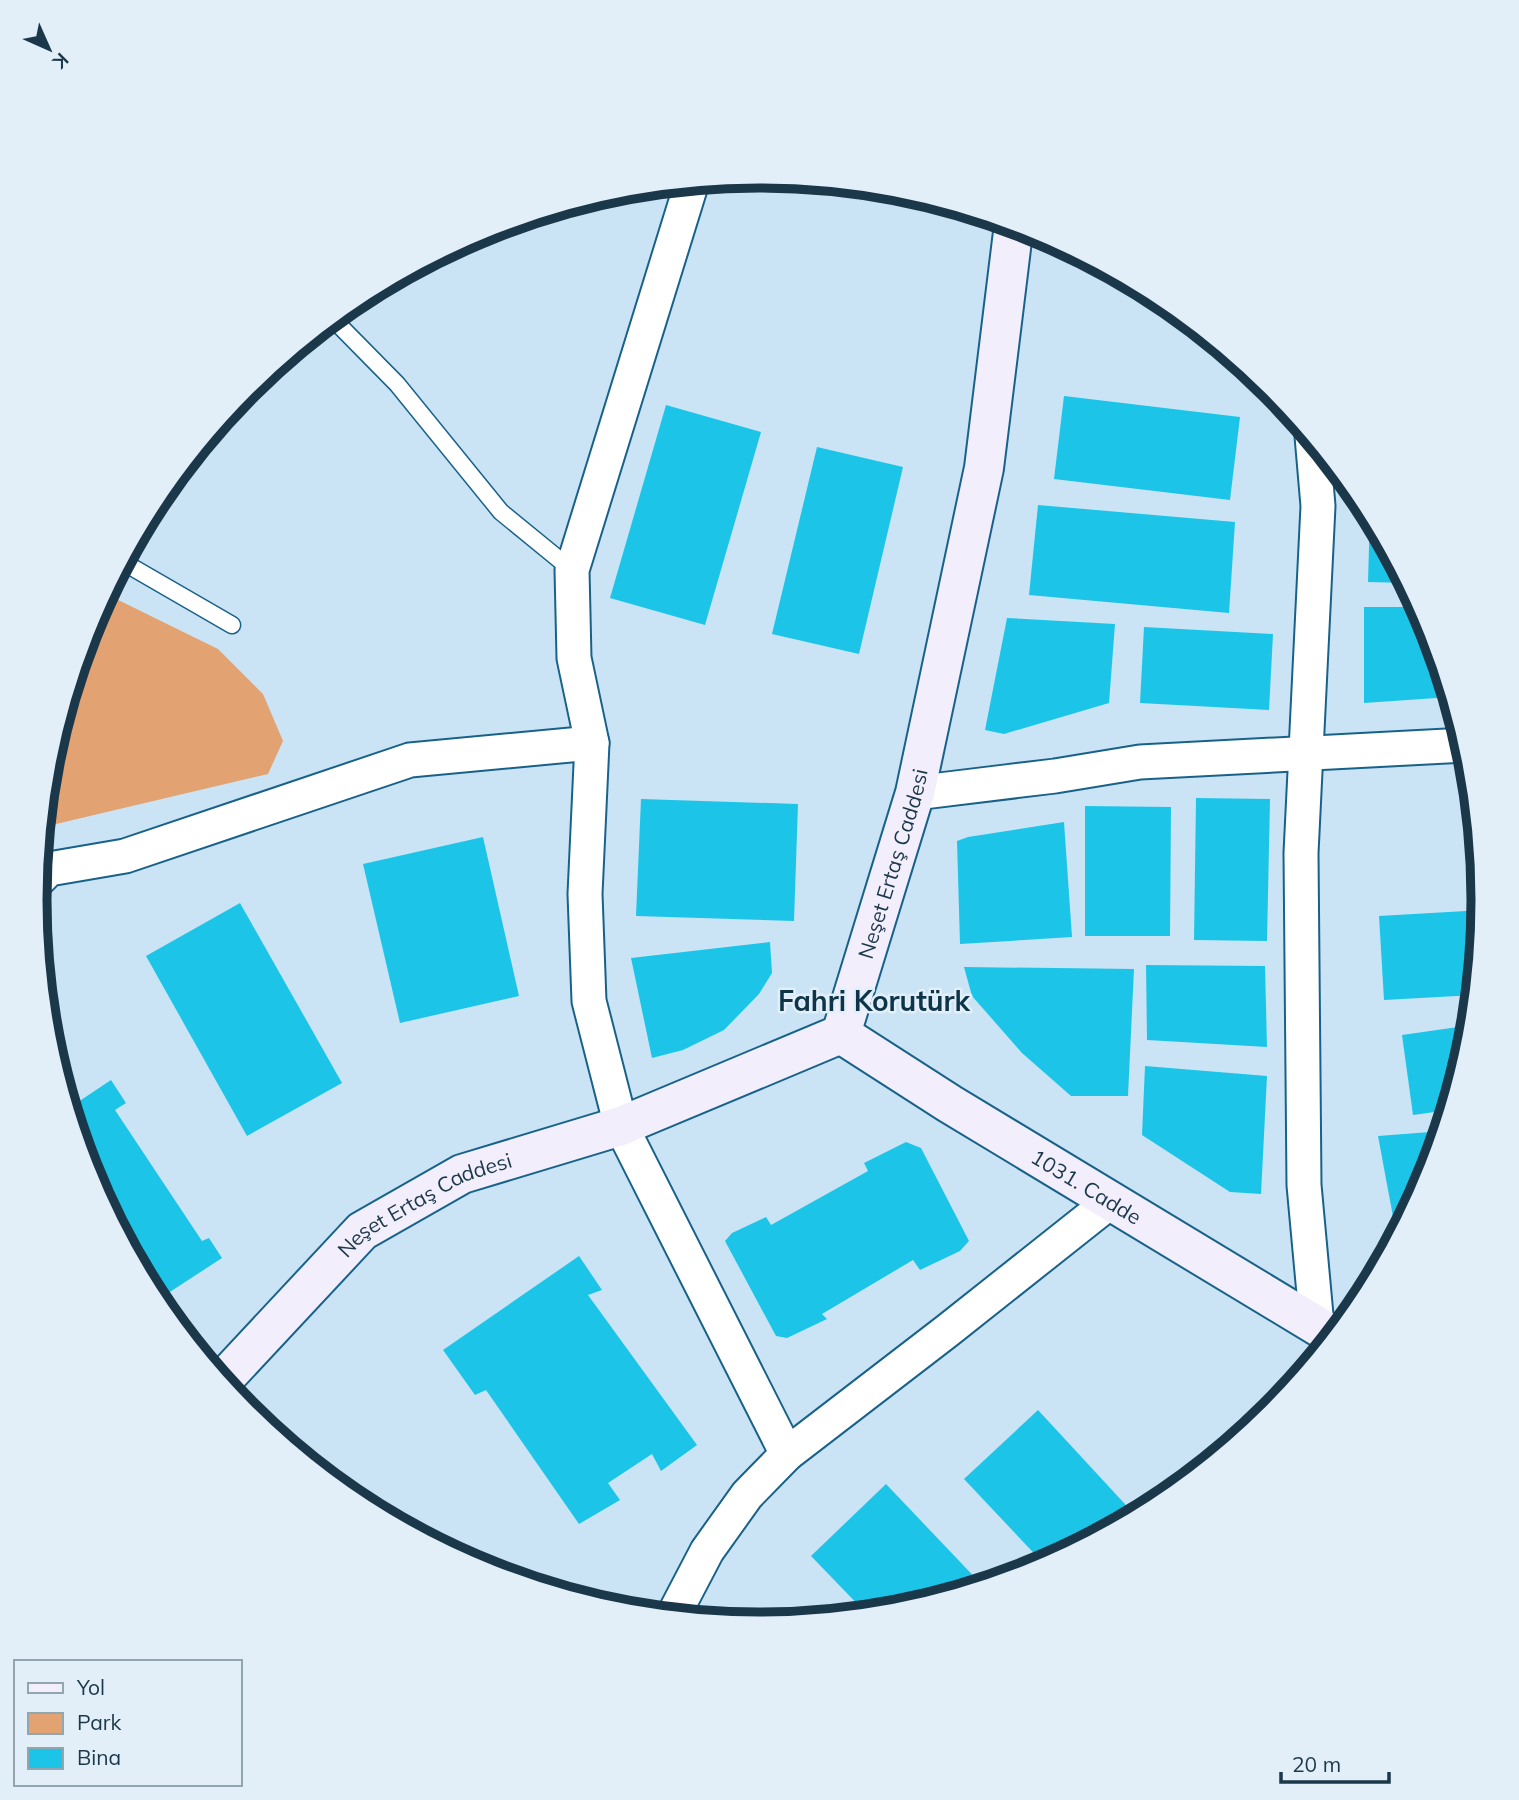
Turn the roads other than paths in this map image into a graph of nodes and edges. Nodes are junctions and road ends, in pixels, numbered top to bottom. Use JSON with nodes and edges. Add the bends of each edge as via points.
{"nodes":[{"id":1,"x":689,"y":192,"type":"edge"},
{"id":2,"x":1013,"y":235,"type":"edge"},
{"id":3,"x":339,"y":325,"type":"edge"},
{"id":4,"x":1312,"y":451,"type":"edge"},
{"id":5,"x":131,"y":567,"type":"edge"},
{"id":6,"x":572,"y":570,"type":"junction"},
{"id":7,"x":232,"y":625,"type":"dead end"},
{"id":8,"x":592,"y":743,"type":"junction"},
{"id":9,"x":1454,"y":746,"type":"edge"},
{"id":10,"x":1306,"y":753,"type":"junction"},
{"id":11,"x":915,"y":793,"type":"junction"},
{"id":12,"x":48,"y":870,"type":"edge"},
{"id":13,"x":841,"y":1034,"type":"junction"},
{"id":14,"x":621,"y":1126,"type":"junction"},
{"id":15,"x":1111,"y":1200,"type":"junction"},
{"id":16,"x":1326,"y":1331,"type":"edge"},
{"id":17,"x":228,"y":1374,"type":"edge"},
{"id":18,"x":787,"y":1454,"type":"junction"},
{"id":19,"x":678,"y":1607,"type":"edge"}],
"edges":[{"from":1,"to":6,"type":"street"},
{"from":2,"to":11,"type":"main road","name":"Neşet Ertaş Caddesi","via":[[984,468]]},
{"from":3,"to":6,"type":"lane","via":[[397,384],[501,512]]},
{"from":4,"to":10,"type":"street","via":[[1318,506]]},
{"from":5,"to":7,"type":"lane"},
{"from":6,"to":8,"type":"street","via":[[574,658]]},
{"from":8,"to":12,"type":"street","via":[[410,760],[125,856]]},
{"from":8,"to":14,"type":"street","via":[[585,894],[589,1001]]},
{"from":9,"to":10,"type":"street"},
{"from":10,"to":11,"type":"street","via":[[1140,762]]},
{"from":10,"to":16,"type":"street","via":[[1301,853],[1304,1185]]},
{"from":11,"to":13,"type":"main road","name":"Neşet Ertaş Caddesi"},
{"from":13,"to":14,"type":"main road","name":"Neşet Ertaş Caddesi"},
{"from":13,"to":15,"type":"main road","name":"1031. Cadde"},
{"from":14,"to":17,"type":"main road","name":"Neşet Ertaş Caddesi","via":[[462,1174],[362,1231]]},
{"from":14,"to":18,"type":"street"},
{"from":15,"to":16,"type":"main road","name":"1031. Cadde"},
{"from":15,"to":18,"type":"street"},
{"from":18,"to":19,"type":"street","via":[[747,1495],[707,1551]]}]}
